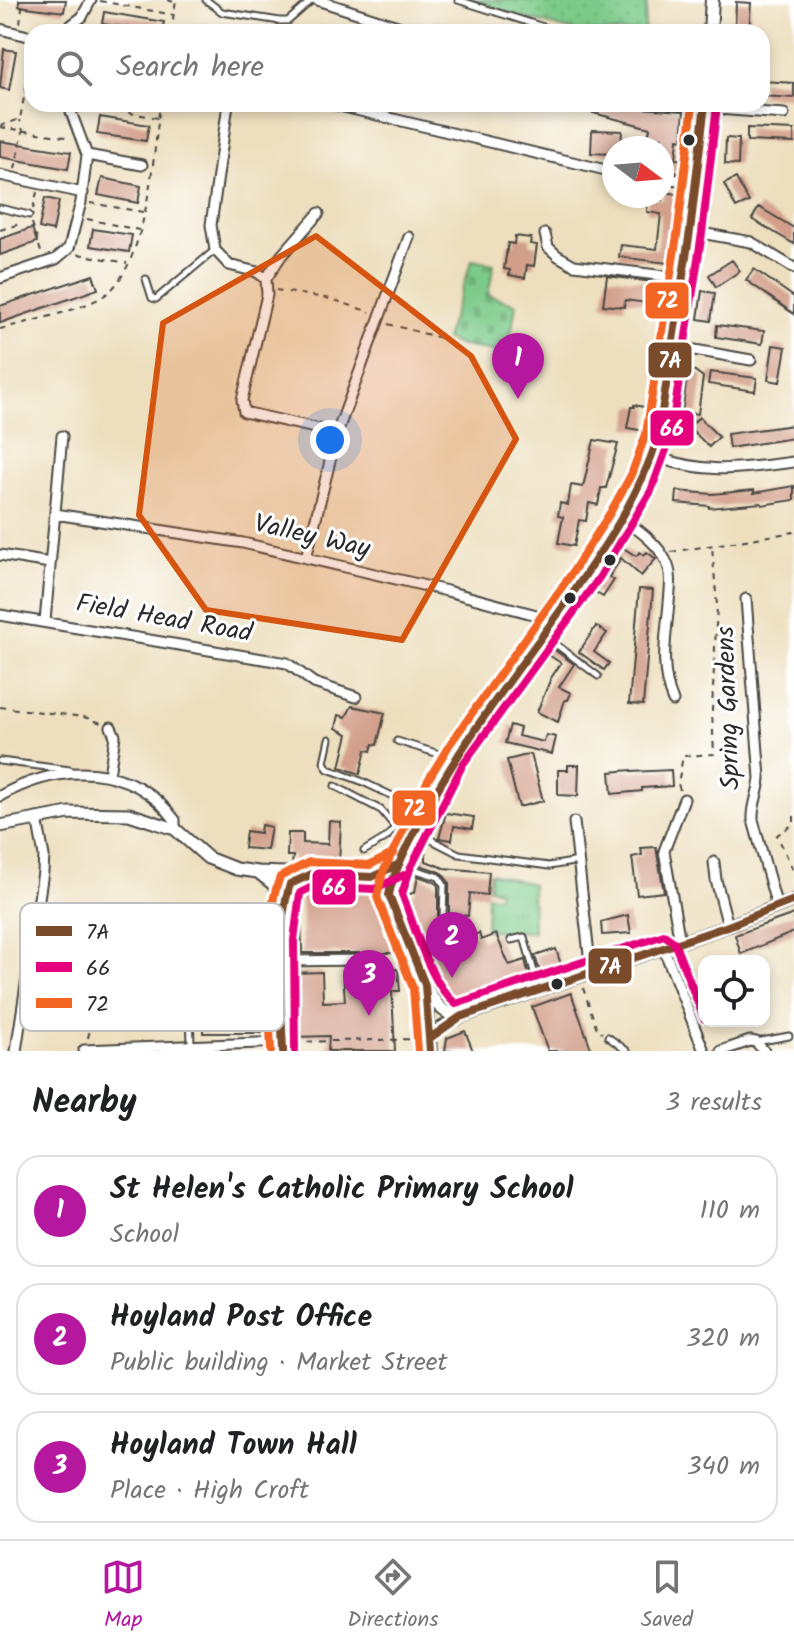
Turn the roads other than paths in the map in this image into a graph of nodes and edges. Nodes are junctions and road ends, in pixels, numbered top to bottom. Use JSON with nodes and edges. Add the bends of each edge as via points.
{"nodes":[{"id":1,"x":91,"y":0,"type":"edge"},
{"id":2,"x":206,"y":0,"type":"edge"},
{"id":3,"x":314,"y":0,"type":"edge"},
{"id":4,"x":458,"y":0,"type":"edge"},
{"id":5,"x":712,"y":0,"type":"edge"},
{"id":6,"x":75,"y":24,"type":"edge"},
{"id":7,"x":390,"y":24,"type":"edge"},
{"id":8,"x":534,"y":24,"type":"edge"},
{"id":9,"x":710,"y":24,"type":"edge"},
{"id":10,"x":0,"y":29,"type":"edge"},
{"id":11,"x":24,"y":35,"type":"edge"},
{"id":12,"x":71,"y":112,"type":"edge"},
{"id":13,"x":227,"y":112,"type":"edge"},
{"id":14,"x":364,"y":112,"type":"edge"},
{"id":15,"x":704,"y":112,"type":"edge"},
{"id":16,"x":764,"y":112,"type":"edge"},
{"id":17,"x":784,"y":114,"type":"dead end"},
{"id":18,"x":87,"y":155,"type":"junction"},
{"id":19,"x":142,"y":165,"type":"dead end"},
{"id":20,"x":602,"y":169,"type":"edge"},
{"id":21,"x":0,"y":177,"type":"edge"},
{"id":22,"x":674,"y":179,"type":"edge"},
{"id":23,"x":695,"y":182,"type":"junction"},
{"id":24,"x":82,"y":197,"type":"junction"},
{"id":25,"x":0,"y":208,"type":"edge"},
{"id":26,"x":319,"y":213,"type":"dead end"},
{"id":27,"x":31,"y":215,"type":"road end"},
{"id":28,"x":690,"y":231,"type":"junction"},
{"id":29,"x":545,"y":234,"type":"dead end"},
{"id":30,"x":409,"y":237,"type":"dead end"},
{"id":31,"x":215,"y":250,"type":"junction"},
{"id":32,"x":794,"y":268,"type":"edge"},
{"id":33,"x":0,"y":278,"type":"edge"},
{"id":34,"x":682,"y":278,"type":"junction"},
{"id":35,"x":146,"y":279,"type":"dead end"},
{"id":36,"x":266,"y":284,"type":"junction"},
{"id":37,"x":672,"y":346,"type":"junction"},
{"id":38,"x":751,"y":360,"type":"dead end"},
{"id":39,"x":337,"y":433,"type":"junction"},
{"id":40,"x":62,"y":436,"type":"dead end"},
{"id":41,"x":653,"y":456,"type":"junction"},
{"id":42,"x":794,"y":462,"type":"edge"},
{"id":43,"x":55,"y":514,"type":"junction"},
{"id":44,"x":622,"y":518,"type":"junction"},
{"id":45,"x":0,"y":555,"type":"edge"},
{"id":46,"x":306,"y":558,"type":"junction"},
{"id":47,"x":50,"y":563,"type":"junction"},
{"id":48,"x":746,"y":599,"type":"dead end"},
{"id":49,"x":0,"y":615,"type":"edge"},
{"id":50,"x":555,"y":620,"type":"junction"},
{"id":51,"x":45,"y":621,"type":"junction"},
{"id":52,"x":544,"y":635,"type":"junction"},
{"id":53,"x":598,"y":676,"type":"dead end"},
{"id":54,"x":318,"y":685,"type":"junction"},
{"id":55,"x":308,"y":693,"type":"dead end"},
{"id":56,"x":356,"y":697,"type":"dead end"},
{"id":57,"x":673,"y":701,"type":"dead end"},
{"id":58,"x":111,"y":727,"type":"road end"},
{"id":59,"x":329,"y":739,"type":"dead end"},
{"id":60,"x":397,"y":741,"type":"dead end"},
{"id":61,"x":453,"y":758,"type":"junction"},
{"id":62,"x":0,"y":761,"type":"edge"},
{"id":63,"x":79,"y":771,"type":"junction"},
{"id":64,"x":109,"y":775,"type":"junction"},
{"id":65,"x":335,"y":786,"type":"dead end"},
{"id":66,"x":0,"y":796,"type":"edge"},
{"id":67,"x":684,"y":799,"type":"road end"},
{"id":68,"x":424,"y":812,"type":"junction"},
{"id":69,"x":37,"y":818,"type":"junction"},
{"id":70,"x":574,"y":822,"type":"dead end"},
{"id":71,"x":0,"y":826,"type":"edge"},
{"id":72,"x":395,"y":827,"type":"junction"},
{"id":73,"x":175,"y":829,"type":"junction"},
{"id":74,"x":413,"y":834,"type":"junction"},
{"id":75,"x":364,"y":851,"type":"dead end"},
{"id":76,"x":579,"y":861,"type":"junction"},
{"id":77,"x":714,"y":862,"type":"dead end"},
{"id":78,"x":399,"y":864,"type":"junction"},
{"id":79,"x":258,"y":872,"type":"junction"},
{"id":80,"x":312,"y":874,"type":"junction"},
{"id":81,"x":362,"y":878,"type":"junction"},
{"id":82,"x":389,"y":895,"type":"junction"},
{"id":83,"x":794,"y":900,"type":"edge"},
{"id":84,"x":38,"y":903,"type":"edge"},
{"id":85,"x":281,"y":903,"type":"edge"},
{"id":86,"x":777,"y":907,"type":"junction"},
{"id":87,"x":284,"y":909,"type":"edge"},
{"id":88,"x":443,"y":917,"type":"dead end"},
{"id":89,"x":728,"y":926,"type":"junction"},
{"id":90,"x":511,"y":940,"type":"dead end"},
{"id":91,"x":680,"y":942,"type":"junction"},
{"id":92,"x":663,"y":947,"type":"junction"},
{"id":93,"x":362,"y":960,"type":"road end"},
{"id":94,"x":284,"y":961,"type":"edge"},
{"id":95,"x":591,"y":972,"type":"junction"},
{"id":96,"x":425,"y":985,"type":"junction"},
{"id":97,"x":539,"y":990,"type":"junction"},
{"id":98,"x":460,"y":1017,"type":"junction"},
{"id":99,"x":20,"y":1024,"type":"edge"},
{"id":100,"x":191,"y":1031,"type":"edge"},
{"id":101,"x":789,"y":1036,"type":"dead end"},
{"id":102,"x":608,"y":1037,"type":"road end"},
{"id":103,"x":756,"y":1042,"type":"junction"},
{"id":104,"x":430,"y":1043,"type":"edge"},
{"id":105,"x":191,"y":1046,"type":"junction"},
{"id":106,"x":283,"y":1047,"type":"edge"},
{"id":107,"x":84,"y":1050,"type":"edge"},
{"id":108,"x":16,"y":1051,"type":"edge"},
{"id":109,"x":627,"y":1051,"type":"edge"},
{"id":110,"x":704,"y":1051,"type":"edge"},
{"id":111,"x":721,"y":1051,"type":"edge"},
{"id":112,"x":764,"y":1051,"type":"edge"}],
"edges":[{"from":1,"to":6,"type":"street"},
{"from":2,"to":3,"type":"lane","via":[[222,12],[288,21]]},
{"from":3,"to":7,"type":"street"},
{"from":4,"to":8,"type":"lane"},
{"from":5,"to":9,"type":"main road"},
{"from":10,"to":11,"type":"street"},
{"from":12,"to":18,"type":"street"},
{"from":13,"to":31,"type":"street","via":[[211,225]]},
{"from":14,"to":20,"type":"street"},
{"from":15,"to":23,"type":"main road"},
{"from":16,"to":17,"type":"street"},
{"from":18,"to":19,"type":"street"},
{"from":18,"to":24,"type":"street"},
{"from":21,"to":24,"type":"street"},
{"from":22,"to":23,"type":"street"},
{"from":23,"to":28,"type":"main road"},
{"from":24,"to":33,"type":"street","via":[[69,248],[56,259]]},
{"from":25,"to":27,"type":"lane"},
{"from":26,"to":36,"type":"street","via":[[281,256]]},
{"from":28,"to":32,"type":"street","via":[[751,242]]},
{"from":28,"to":34,"type":"main road"},
{"from":29,"to":34,"type":"street","via":[[548,247],[574,265]]},
{"from":30,"to":39,"type":"street"},
{"from":31,"to":35,"type":"lane","via":[[156,299]]},
{"from":31,"to":36,"type":"street","via":[[229,265],[257,272]]},
{"from":34,"to":37,"type":"main road"},
{"from":36,"to":39,"type":"street","via":[[242,400],[244,412]]},
{"from":37,"to":38,"type":"street"},
{"from":37,"to":41,"type":"main road"},
{"from":39,"to":46,"type":"street"},
{"from":40,"to":43,"type":"street"},
{"from":41,"to":42,"type":"street","via":[[685,467],[725,470]]},
{"from":41,"to":44,"type":"main road"},
{"from":43,"to":46,"type":"street","name":"Valley Way"},
{"from":43,"to":47,"type":"street"},
{"from":44,"to":50,"type":"main road"},
{"from":44,"to":57,"type":"street","via":[[662,554],[671,578],[664,656],[665,683]]},
{"from":45,"to":47,"type":"street"},
{"from":46,"to":50,"type":"street","name":"Valley Way"},
{"from":47,"to":51,"type":"street"},
{"from":48,"to":86,"type":"street","name":"Spring Gardens","via":[[760,778],[753,820]]},
{"from":49,"to":51,"type":"street","name":"Field Head Road"},
{"from":50,"to":52,"type":"main road"},
{"from":51,"to":54,"type":"street","name":"Field Head Road","via":[[287,663]]},
{"from":52,"to":53,"type":"lane"},
{"from":52,"to":61,"type":"main road"},
{"from":54,"to":55,"type":"street"},
{"from":54,"to":56,"type":"street","name":"Field Head Road"},
{"from":58,"to":64,"type":"street","via":[[115,736]]},
{"from":59,"to":68,"type":"lane","via":[[324,762],[328,769]]},
{"from":60,"to":61,"type":"lane"},
{"from":61,"to":68,"type":"main road"},
{"from":62,"to":63,"type":"lane"},
{"from":63,"to":64,"type":"street"},
{"from":63,"to":66,"type":"street","via":[[48,775]]},
{"from":64,"to":73,"type":"street","via":[[153,797],[175,820]]},
{"from":65,"to":72,"type":"lane","via":[[381,810]]},
{"from":67,"to":91,"type":"street","via":[[664,851]]},
{"from":68,"to":74,"type":"main road"},
{"from":69,"to":71,"type":"street"},
{"from":69,"to":73,"type":"street","via":[[116,813]]},
{"from":69,"to":84,"type":"street","via":[[44,856]]},
{"from":70,"to":76,"type":"street"},
{"from":72,"to":74,"type":"lane"},
{"from":72,"to":75,"type":"lane"},
{"from":73,"to":79,"type":"street","via":[[208,858]]},
{"from":74,"to":76,"type":"lane","via":[[447,850],[490,857],[549,866]]},
{"from":74,"to":78,"type":"main road"},
{"from":76,"to":95,"type":"street"},
{"from":77,"to":89,"type":"street"},
{"from":78,"to":81,"type":"main road"},
{"from":78,"to":82,"type":"main road"},
{"from":78,"to":88,"type":"lane","via":[[439,877],[444,885]]},
{"from":79,"to":80,"type":"street"},
{"from":79,"to":85,"type":"street","via":[[273,884]]},
{"from":80,"to":81,"type":"main road"},
{"from":80,"to":87,"type":"main road","via":[[290,884]]},
{"from":81,"to":82,"type":"main road","via":[[380,884]]},
{"from":82,"to":96,"type":"main road"},
{"from":83,"to":86,"type":"street"},
{"from":86,"to":89,"type":"street"},
{"from":89,"to":91,"type":"street"},
{"from":90,"to":97,"type":"lane","via":[[524,937]]},
{"from":91,"to":92,"type":"street"},
{"from":92,"to":95,"type":"street"},
{"from":92,"to":110,"type":"street"},
{"from":93,"to":94,"type":"street"},
{"from":95,"to":97,"type":"street"},
{"from":96,"to":98,"type":"street","via":[[437,1005]]},
{"from":96,"to":104,"type":"main road"},
{"from":97,"to":98,"type":"street"},
{"from":98,"to":104,"type":"street","via":[[434,1032]]},
{"from":99,"to":108,"type":"street"},
{"from":100,"to":105,"type":"lane"},
{"from":101,"to":103,"type":"lane"},
{"from":102,"to":109,"type":"lane"},
{"from":103,"to":111,"type":"street"},
{"from":103,"to":112,"type":"street"},
{"from":105,"to":106,"type":"street"},
{"from":105,"to":107,"type":"street"}]}
